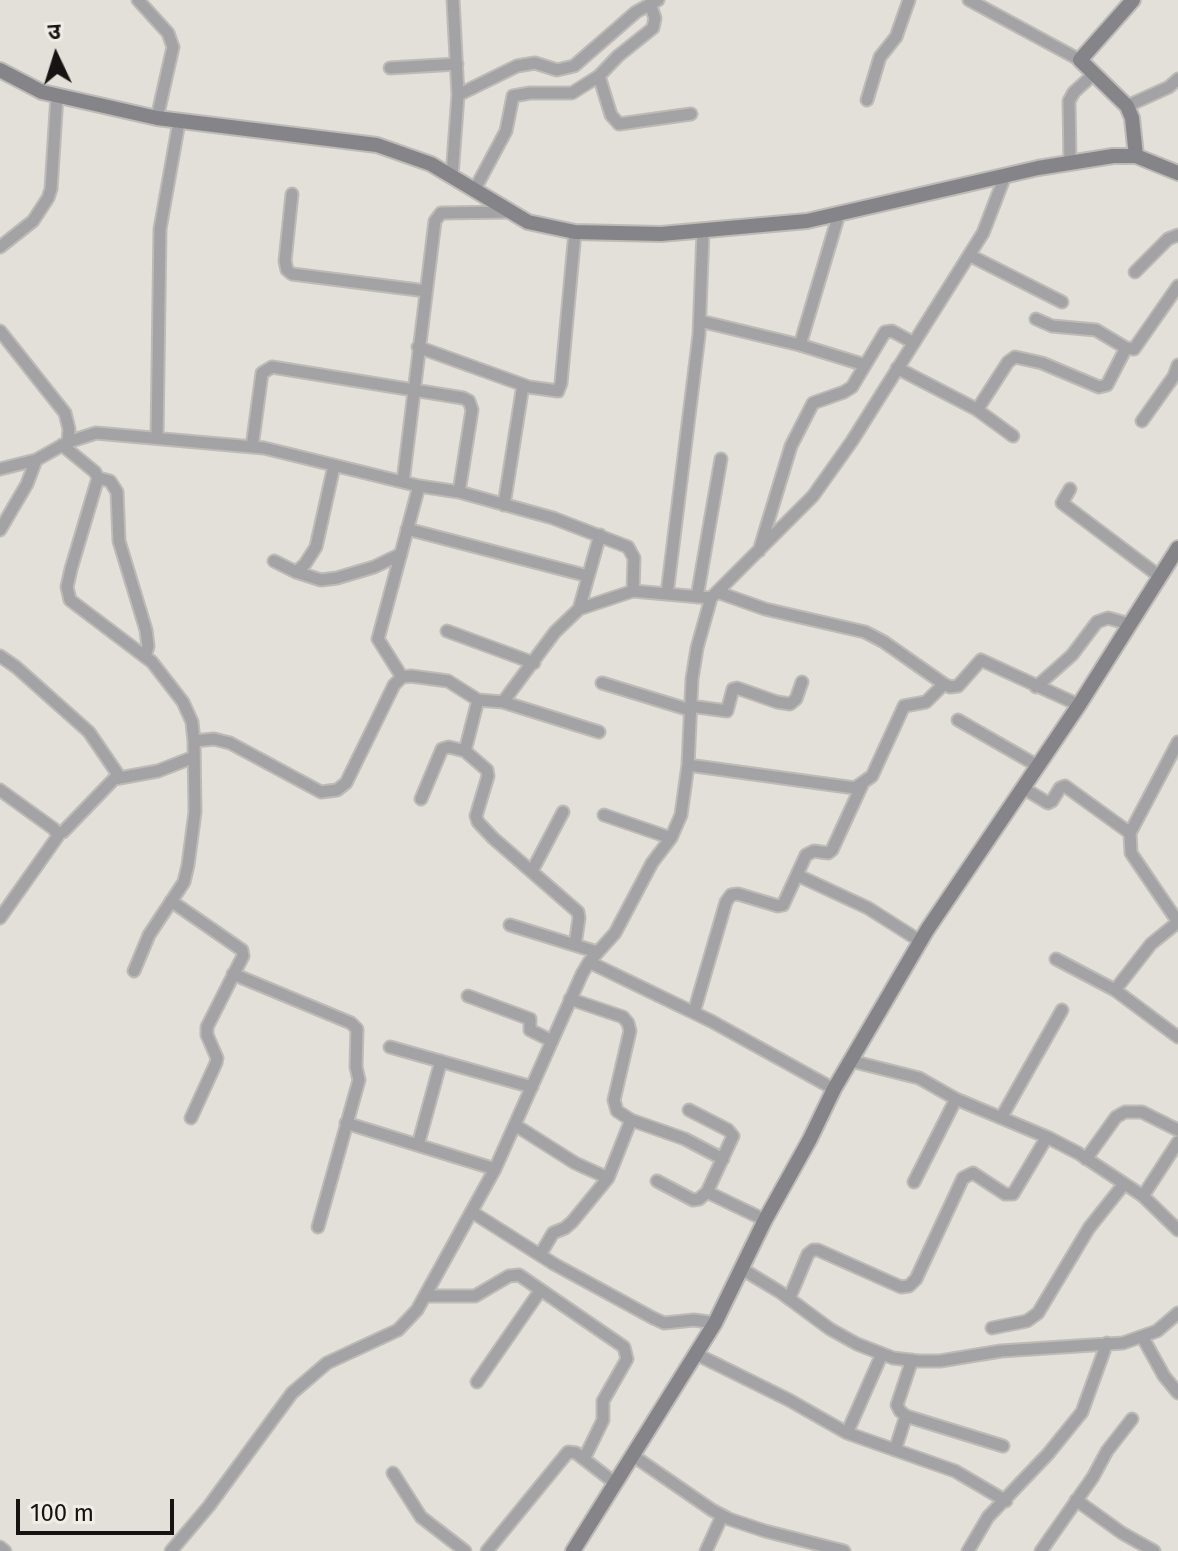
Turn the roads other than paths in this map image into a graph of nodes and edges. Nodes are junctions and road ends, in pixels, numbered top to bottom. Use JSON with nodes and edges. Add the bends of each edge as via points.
{"nodes":[{"id":1,"x":138,"y":0,"type":"edge"},
{"id":2,"x":453,"y":0,"type":"edge"},
{"id":3,"x":909,"y":0,"type":"edge"},
{"id":4,"x":969,"y":0,"type":"edge"},
{"id":5,"x":1133,"y":0,"type":"edge"},
{"id":6,"x":654,"y":2,"type":"edge"},
{"id":7,"x":1080,"y":60,"type":"junction"},
{"id":8,"x":457,"y":64,"type":"junction"},
{"id":9,"x":390,"y":68,"type":"dead end"},
{"id":10,"x":0,"y":70,"type":"edge"},
{"id":11,"x":1094,"y":74,"type":"junction"},
{"id":12,"x":599,"y":76,"type":"junction"},
{"id":13,"x":1178,"y":79,"type":"edge"},
{"id":14,"x":458,"y":95,"type":"junction"},
{"id":15,"x":57,"y":96,"type":"junction"},
{"id":16,"x":867,"y":100,"type":"dead end"},
{"id":17,"x":1127,"y":106,"type":"junction"},
{"id":18,"x":691,"y":114,"type":"dead end"},
{"id":19,"x":157,"y":118,"type":"junction"},
{"id":20,"x":179,"y":122,"type":"junction"},
{"id":21,"x":1136,"y":156,"type":"junction"},
{"id":22,"x":1070,"y":163,"type":"junction"},
{"id":23,"x":1178,"y":173,"type":"edge"},
{"id":24,"x":452,"y":176,"type":"junction"},
{"id":25,"x":1005,"y":176,"type":"junction"},
{"id":26,"x":475,"y":189,"type":"junction"},
{"id":27,"x":292,"y":194,"type":"dead end"},
{"id":28,"x":509,"y":212,"type":"junction"},
{"id":29,"x":839,"y":214,"type":"junction"},
{"id":30,"x":575,"y":232,"type":"junction"},
{"id":31,"x":703,"y":232,"type":"junction"},
{"id":32,"x":1178,"y":235,"type":"edge"},
{"id":33,"x":0,"y":247,"type":"edge"},
{"id":34,"x":969,"y":255,"type":"junction"},
{"id":35,"x":1135,"y":272,"type":"dead end"},
{"id":36,"x":1178,"y":286,"type":"edge"},
{"id":37,"x":426,"y":291,"type":"junction"},
{"id":38,"x":1062,"y":302,"type":"dead end"},
{"id":39,"x":1036,"y":319,"type":"dead end"},
{"id":40,"x":700,"y":321,"type":"junction"},
{"id":41,"x":0,"y":331,"type":"edge"},
{"id":42,"x":914,"y":343,"type":"junction"},
{"id":43,"x":800,"y":345,"type":"junction"},
{"id":44,"x":418,"y":347,"type":"junction"},
{"id":45,"x":1126,"y":348,"type":"junction"},
{"id":46,"x":865,"y":365,"type":"junction"},
{"id":47,"x":1178,"y":365,"type":"edge"},
{"id":48,"x":897,"y":368,"type":"junction"},
{"id":49,"x":523,"y":385,"type":"junction"},
{"id":50,"x":412,"y":389,"type":"junction"},
{"id":51,"x":977,"y":410,"type":"junction"},
{"id":52,"x":1142,"y":421,"type":"dead end"},
{"id":53,"x":1013,"y":436,"type":"dead end"},
{"id":54,"x":157,"y":437,"type":"junction"},
{"id":55,"x":65,"y":444,"type":"junction"},
{"id":56,"x":252,"y":447,"type":"junction"},
{"id":57,"x":721,"y":459,"type":"dead end"},
{"id":58,"x":36,"y":460,"type":"junction"},
{"id":59,"x":334,"y":466,"type":"junction"},
{"id":60,"x":0,"y":469,"type":"edge"},
{"id":61,"x":98,"y":478,"type":"junction"},
{"id":62,"x":403,"y":482,"type":"junction"},
{"id":63,"x":419,"y":486,"type":"junction"},
{"id":64,"x":1070,"y":489,"type":"dead end"},
{"id":65,"x":459,"y":492,"type":"junction"},
{"id":66,"x":504,"y":505,"type":"junction"},
{"id":67,"x":407,"y":529,"type":"junction"},
{"id":68,"x":0,"y":530,"type":"edge"},
{"id":69,"x":600,"y":535,"type":"junction"},
{"id":70,"x":1178,"y":548,"type":"edge"},
{"id":71,"x":759,"y":552,"type":"junction"},
{"id":72,"x":401,"y":554,"type":"junction"},
{"id":73,"x":274,"y":561,"type":"dead end"},
{"id":74,"x":296,"y":572,"type":"junction"},
{"id":75,"x":588,"y":576,"type":"junction"},
{"id":76,"x":1159,"y":576,"type":"junction"},
{"id":77,"x":633,"y":591,"type":"junction"},
{"id":78,"x":667,"y":594,"type":"junction"},
{"id":79,"x":714,"y":595,"type":"junction"},
{"id":80,"x":697,"y":597,"type":"junction"},
{"id":81,"x":579,"y":609,"type":"junction"},
{"id":82,"x":1129,"y":624,"type":"junction"},
{"id":83,"x":447,"y":631,"type":"dead end"},
{"id":84,"x":0,"y":656,"type":"edge"},
{"id":85,"x":145,"y":657,"type":"junction"},
{"id":86,"x":534,"y":663,"type":"junction"},
{"id":87,"x":402,"y":677,"type":"junction"},
{"id":88,"x":802,"y":682,"type":"dead end"},
{"id":89,"x":602,"y":683,"type":"dead end"},
{"id":90,"x":944,"y":684,"type":"junction"},
{"id":91,"x":1036,"y":687,"type":"junction"},
{"id":92,"x":478,"y":700,"type":"junction"},
{"id":93,"x":503,"y":702,"type":"junction"},
{"id":94,"x":1079,"y":705,"type":"junction"},
{"id":95,"x":690,"y":708,"type":"junction"},
{"id":96,"x":958,"y":720,"type":"dead end"},
{"id":97,"x":599,"y":732,"type":"dead end"},
{"id":98,"x":194,"y":741,"type":"junction"},
{"id":99,"x":1178,"y":742,"type":"edge"},
{"id":100,"x":465,"y":751,"type":"junction"},
{"id":101,"x":194,"y":757,"type":"junction"},
{"id":102,"x":688,"y":765,"type":"junction"},
{"id":103,"x":1038,"y":766,"type":"junction"},
{"id":104,"x":119,"y":776,"type":"junction"},
{"id":105,"x":862,"y":785,"type":"junction"},
{"id":106,"x":1023,"y":788,"type":"junction"},
{"id":107,"x":0,"y":790,"type":"edge"},
{"id":108,"x":421,"y":799,"type":"dead end"},
{"id":109,"x":563,"y":812,"type":"dead end"},
{"id":110,"x":604,"y":815,"type":"dead end"},
{"id":111,"x":1130,"y":833,"type":"junction"},
{"id":112,"x":57,"y":834,"type":"junction"},
{"id":113,"x":671,"y":838,"type":"junction"},
{"id":114,"x":532,"y":871,"type":"junction"},
{"id":115,"x":797,"y":875,"type":"junction"},
{"id":116,"x":171,"y":901,"type":"junction"},
{"id":117,"x":0,"y":918,"type":"edge"},
{"id":118,"x":1178,"y":922,"type":"edge"},
{"id":119,"x":510,"y":925,"type":"dead end"},
{"id":120,"x":920,"y":941,"type":"junction"},
{"id":121,"x":575,"y":945,"type":"junction"},
{"id":122,"x":593,"y":957,"type":"junction"},
{"id":123,"x":1056,"y":959,"type":"dead end"},
{"id":124,"x":134,"y":971,"type":"dead end"},
{"id":125,"x":233,"y":974,"type":"junction"},
{"id":126,"x":1115,"y":990,"type":"junction"},
{"id":127,"x":468,"y":996,"type":"dead end"},
{"id":128,"x":570,"y":999,"type":"junction"},
{"id":129,"x":1062,"y":1010,"type":"dead end"},
{"id":130,"x":694,"y":1012,"type":"junction"},
{"id":131,"x":1178,"y":1037,"type":"edge"},
{"id":132,"x":552,"y":1041,"type":"junction"},
{"id":133,"x":390,"y":1047,"type":"dead end"},
{"id":134,"x":441,"y":1061,"type":"junction"},
{"id":135,"x":851,"y":1061,"type":"junction"},
{"id":136,"x":532,"y":1087,"type":"junction"},
{"id":137,"x":834,"y":1089,"type":"junction"},
{"id":138,"x":956,"y":1099,"type":"junction"},
{"id":139,"x":689,"y":1110,"type":"dead end"},
{"id":140,"x":191,"y":1118,"type":"dead end"},
{"id":141,"x":1001,"y":1118,"type":"junction"},
{"id":142,"x":631,"y":1120,"type":"junction"},
{"id":143,"x":346,"y":1123,"type":"junction"},
{"id":144,"x":515,"y":1125,"type":"junction"},
{"id":145,"x":1178,"y":1130,"type":"edge"},
{"id":146,"x":1047,"y":1137,"type":"junction"},
{"id":147,"x":1178,"y":1142,"type":"edge"},
{"id":148,"x":418,"y":1145,"type":"junction"},
{"id":149,"x":723,"y":1159,"type":"junction"},
{"id":150,"x":1086,"y":1159,"type":"junction"},
{"id":151,"x":495,"y":1169,"type":"junction"},
{"id":152,"x":608,"y":1178,"type":"junction"},
{"id":153,"x":657,"y":1181,"type":"dead end"},
{"id":154,"x":914,"y":1182,"type":"dead end"},
{"id":155,"x":1124,"y":1184,"type":"junction"},
{"id":156,"x":707,"y":1192,"type":"junction"},
{"id":157,"x":1143,"y":1196,"type":"junction"},
{"id":158,"x":472,"y":1212,"type":"junction"},
{"id":159,"x":765,"y":1220,"type":"junction"},
{"id":160,"x":318,"y":1227,"type":"dead end"},
{"id":161,"x":1178,"y":1230,"type":"edge"},
{"id":162,"x":540,"y":1255,"type":"junction"},
{"id":163,"x":742,"y":1269,"type":"junction"},
{"id":164,"x":540,"y":1291,"type":"junction"},
{"id":165,"x":426,"y":1296,"type":"junction"},
{"id":166,"x":789,"y":1299,"type":"junction"},
{"id":167,"x":1178,"y":1313,"type":"edge"},
{"id":168,"x":715,"y":1323,"type":"junction"},
{"id":169,"x":992,"y":1328,"type":"dead end"},
{"id":170,"x":1143,"y":1338,"type":"junction"},
{"id":171,"x":1107,"y":1343,"type":"junction"},
{"id":172,"x":696,"y":1354,"type":"junction"},
{"id":173,"x":882,"y":1354,"type":"junction"},
{"id":174,"x":912,"y":1360,"type":"junction"},
{"id":175,"x":477,"y":1382,"type":"dead end"},
{"id":176,"x":1178,"y":1393,"type":"edge"},
{"id":177,"x":906,"y":1416,"type":"junction"},
{"id":178,"x":1132,"y":1419,"type":"dead end"},
{"id":179,"x":847,"y":1433,"type":"junction"},
{"id":180,"x":1003,"y":1446,"type":"dead end"},
{"id":181,"x":895,"y":1450,"type":"junction"},
{"id":182,"x":632,"y":1455,"type":"junction"},
{"id":183,"x":584,"y":1459,"type":"junction"},
{"id":184,"x":393,"y":1473,"type":"dead end"},
{"id":185,"x":615,"y":1483,"type":"junction"},
{"id":186,"x":1076,"y":1500,"type":"junction"},
{"id":187,"x":1006,"y":1501,"type":"junction"},
{"id":188,"x":722,"y":1516,"type":"junction"},
{"id":189,"x":791,"y":1538,"type":"junction"},
{"id":190,"x":0,"y":1547,"type":"edge"},
{"id":191,"x":1137,"y":1547,"type":"edge"},
{"id":192,"x":5,"y":1551,"type":"edge"},
{"id":193,"x":171,"y":1551,"type":"edge"},
{"id":194,"x":465,"y":1551,"type":"edge"},
{"id":195,"x":487,"y":1551,"type":"edge"},
{"id":196,"x":573,"y":1551,"type":"edge"},
{"id":197,"x":706,"y":1551,"type":"edge"},
{"id":198,"x":789,"y":1551,"type":"edge"},
{"id":199,"x":844,"y":1551,"type":"edge"},
{"id":200,"x":968,"y":1551,"type":"edge"},
{"id":201,"x":1041,"y":1551,"type":"edge"},
{"id":202,"x":1154,"y":1551,"type":"edge"}],
"edges":[{"from":1,"to":19,"type":"street","via":[[168,33],[173,47]]},
{"from":2,"to":8,"type":"street"},
{"from":3,"to":16,"type":"street","via":[[896,37],[880,57]]},
{"from":4,"to":7,"type":"street"},
{"from":5,"to":7,"type":"street"},
{"from":6,"to":12,"type":"street","via":[[653,28]]},
{"from":6,"to":14,"type":"street","via":[[574,66],[517,66]]},
{"from":7,"to":11,"type":"street"},
{"from":8,"to":9,"type":"street"},
{"from":8,"to":14,"type":"street"},
{"from":10,"to":15,"type":"street"},
{"from":11,"to":17,"type":"street"},
{"from":11,"to":22,"type":"street","via":[[1069,101]]},
{"from":12,"to":18,"type":"street","via":[[619,124]]},
{"from":12,"to":26,"type":"street","via":[[572,93],[513,96],[506,131]]},
{"from":13,"to":17,"type":"street"},
{"from":14,"to":24,"type":"street"},
{"from":15,"to":19,"type":"street"},
{"from":15,"to":33,"type":"street","via":[[48,198],[33,221]]},
{"from":17,"to":21,"type":"street"},
{"from":19,"to":20,"type":"street"},
{"from":20,"to":24,"type":"street","via":[[377,145]]},
{"from":20,"to":54,"type":"street","via":[[160,229]]},
{"from":21,"to":22,"type":"street"},
{"from":21,"to":23,"type":"street"},
{"from":22,"to":25,"type":"street"},
{"from":24,"to":26,"type":"street"},
{"from":25,"to":29,"type":"street"},
{"from":25,"to":34,"type":"street"},
{"from":26,"to":28,"type":"street"},
{"from":27,"to":37,"type":"street","via":[[285,261],[292,274]]},
{"from":28,"to":30,"type":"street"},
{"from":28,"to":37,"type":"street","via":[[438,216]]},
{"from":29,"to":31,"type":"street"},
{"from":29,"to":43,"type":"street"},
{"from":30,"to":31,"type":"street"},
{"from":30,"to":49,"type":"street","via":[[560,389]]},
{"from":31,"to":40,"type":"street"},
{"from":32,"to":35,"type":"street"},
{"from":34,"to":38,"type":"street"},
{"from":34,"to":42,"type":"street"},
{"from":36,"to":45,"type":"street","via":[[1134,349]]},
{"from":37,"to":44,"type":"street"},
{"from":39,"to":45,"type":"street","via":[[1096,330]]},
{"from":40,"to":43,"type":"street"},
{"from":40,"to":78,"type":"street"},
{"from":41,"to":55,"type":"street","via":[[65,413]]},
{"from":42,"to":46,"type":"street","via":[[889,330]]},
{"from":42,"to":48,"type":"street"},
{"from":43,"to":46,"type":"street"},
{"from":44,"to":49,"type":"street"},
{"from":44,"to":50,"type":"street"},
{"from":45,"to":51,"type":"street","via":[[1107,385],[1099,387],[1015,357]]},
{"from":46,"to":71,"type":"street","via":[[852,387],[813,403],[807,412],[791,446]]},
{"from":47,"to":52,"type":"street"},
{"from":48,"to":51,"type":"street"},
{"from":48,"to":71,"type":"street","via":[[813,496]]},
{"from":49,"to":66,"type":"street"},
{"from":50,"to":56,"type":"street","via":[[272,367],[262,373]]},
{"from":50,"to":62,"type":"street"},
{"from":50,"to":65,"type":"street","via":[[469,401]]},
{"from":51,"to":53,"type":"street"},
{"from":54,"to":55,"type":"street","via":[[105,432]]},
{"from":54,"to":56,"type":"street"},
{"from":55,"to":58,"type":"street"},
{"from":55,"to":61,"type":"street"},
{"from":56,"to":59,"type":"street"},
{"from":57,"to":80,"type":"street"},
{"from":58,"to":60,"type":"street"},
{"from":58,"to":68,"type":"street"},
{"from":59,"to":62,"type":"street"},
{"from":59,"to":74,"type":"street","via":[[316,547]]},
{"from":61,"to":85,"type":"street","via":[[110,481],[117,492],[119,541],[146,630]]},
{"from":61,"to":85,"type":"street","via":[[67,594]]},
{"from":62,"to":63,"type":"street"},
{"from":63,"to":65,"type":"street"},
{"from":63,"to":67,"type":"street"},
{"from":64,"to":76,"type":"street","via":[[1062,503]]},
{"from":65,"to":66,"type":"street"},
{"from":66,"to":69,"type":"street"},
{"from":67,"to":72,"type":"street"},
{"from":67,"to":75,"type":"street"},
{"from":69,"to":75,"type":"street"},
{"from":69,"to":77,"type":"street","via":[[631,552]]},
{"from":70,"to":76,"type":"street"},
{"from":71,"to":79,"type":"street"},
{"from":72,"to":74,"type":"street","via":[[337,578],[321,580]]},
{"from":72,"to":87,"type":"street","via":[[378,639]]},
{"from":73,"to":74,"type":"street"},
{"from":75,"to":81,"type":"street"},
{"from":76,"to":82,"type":"street"},
{"from":77,"to":78,"type":"street"},
{"from":77,"to":81,"type":"street"},
{"from":78,"to":80,"type":"street"},
{"from":79,"to":80,"type":"street"},
{"from":79,"to":90,"type":"street","via":[[865,632]]},
{"from":79,"to":95,"type":"street","via":[[697,648]]},
{"from":81,"to":86,"type":"street"},
{"from":82,"to":91,"type":"street","via":[[1108,618],[1097,622],[1072,655]]},
{"from":82,"to":94,"type":"street"},
{"from":83,"to":86,"type":"street"},
{"from":84,"to":104,"type":"street","via":[[89,732]]},
{"from":85,"to":98,"type":"street","via":[[183,702]]},
{"from":86,"to":93,"type":"street"},
{"from":87,"to":92,"type":"street","via":[[448,681]]},
{"from":87,"to":98,"type":"street","via":[[346,783],[337,790],[321,792],[230,743]]},
{"from":88,"to":95,"type":"street","via":[[790,704],[737,688],[727,711]]},
{"from":89,"to":95,"type":"street"},
{"from":90,"to":91,"type":"street","via":[[958,686],[981,660]]},
{"from":90,"to":105,"type":"street","via":[[926,702],[904,706],[872,776]]},
{"from":91,"to":94,"type":"street"},
{"from":92,"to":93,"type":"street"},
{"from":92,"to":100,"type":"street"},
{"from":93,"to":97,"type":"street"},
{"from":94,"to":103,"type":"street"},
{"from":95,"to":102,"type":"street"},
{"from":96,"to":103,"type":"street"},
{"from":98,"to":101,"type":"street"},
{"from":99,"to":111,"type":"street"},
{"from":100,"to":108,"type":"street","via":[[442,749]]},
{"from":100,"to":114,"type":"street","via":[[487,770],[478,822]]},
{"from":101,"to":104,"type":"street","via":[[158,771]]},
{"from":101,"to":116,"type":"street","via":[[195,812],[188,865]]},
{"from":102,"to":105,"type":"street"},
{"from":102,"to":113,"type":"street","via":[[681,815]]},
{"from":103,"to":106,"type":"street"},
{"from":104,"to":112,"type":"street"},
{"from":105,"to":115,"type":"street","via":[[832,850],[809,852]]},
{"from":106,"to":111,"type":"street","via":[[1048,803],[1065,786]]},
{"from":106,"to":120,"type":"street"},
{"from":107,"to":112,"type":"street"},
{"from":109,"to":114,"type":"street"},
{"from":110,"to":113,"type":"street"},
{"from":111,"to":118,"type":"street","via":[[1131,853]]},
{"from":112,"to":117,"type":"street"},
{"from":113,"to":122,"type":"street","via":[[615,933]]},
{"from":114,"to":121,"type":"street","via":[[578,912]]},
{"from":115,"to":120,"type":"street","via":[[868,908]]},
{"from":115,"to":130,"type":"street","via":[[783,905],[731,895]]},
{"from":116,"to":124,"type":"street"},
{"from":116,"to":125,"type":"street","via":[[242,950]]},
{"from":118,"to":126,"type":"street","via":[[1151,944]]},
{"from":119,"to":121,"type":"street"},
{"from":120,"to":135,"type":"street"},
{"from":121,"to":122,"type":"street"},
{"from":122,"to":128,"type":"street"},
{"from":122,"to":130,"type":"street"},
{"from":123,"to":126,"type":"street"},
{"from":125,"to":140,"type":"street","via":[[207,1027],[217,1058]]},
{"from":125,"to":143,"type":"street","via":[[355,1026],[359,1080]]},
{"from":126,"to":131,"type":"street"},
{"from":127,"to":132,"type":"street","via":[[530,1019],[530,1030]]},
{"from":128,"to":132,"type":"street"},
{"from":128,"to":142,"type":"street","via":[[628,1023],[614,1100],[617,1111]]},
{"from":129,"to":141,"type":"street"},
{"from":130,"to":137,"type":"street"},
{"from":132,"to":136,"type":"street"},
{"from":133,"to":134,"type":"street"},
{"from":134,"to":136,"type":"street"},
{"from":134,"to":148,"type":"street"},
{"from":135,"to":137,"type":"street"},
{"from":135,"to":138,"type":"street","via":[[919,1078]]},
{"from":136,"to":144,"type":"street"},
{"from":137,"to":159,"type":"street"},
{"from":138,"to":141,"type":"street"},
{"from":138,"to":154,"type":"street"},
{"from":139,"to":149,"type":"street","via":[[732,1134]]},
{"from":141,"to":146,"type":"street"},
{"from":142,"to":149,"type":"street"},
{"from":142,"to":152,"type":"street"},
{"from":143,"to":148,"type":"street"},
{"from":143,"to":160,"type":"street"},
{"from":144,"to":151,"type":"street"},
{"from":144,"to":152,"type":"street"},
{"from":145,"to":150,"type":"street","via":[[1142,1112],[1125,1112]]},
{"from":146,"to":150,"type":"street"},
{"from":146,"to":166,"type":"street","via":[[1013,1194],[977,1175],[963,1178],[909,1286],[813,1250]]},
{"from":147,"to":157,"type":"street"},
{"from":148,"to":151,"type":"street"},
{"from":149,"to":156,"type":"street"},
{"from":150,"to":155,"type":"street"},
{"from":151,"to":158,"type":"street"},
{"from":152,"to":162,"type":"street","via":[[572,1222],[553,1233]]},
{"from":153,"to":156,"type":"street","via":[[693,1200]]},
{"from":155,"to":157,"type":"street"},
{"from":155,"to":169,"type":"street","via":[[1089,1228],[1038,1313],[1027,1321]]},
{"from":156,"to":159,"type":"street"},
{"from":157,"to":161,"type":"street"},
{"from":158,"to":162,"type":"street"},
{"from":158,"to":165,"type":"street"},
{"from":159,"to":163,"type":"street"},
{"from":162,"to":168,"type":"street","via":[[664,1323]]},
{"from":163,"to":166,"type":"street"},
{"from":163,"to":168,"type":"street"},
{"from":164,"to":165,"type":"street","via":[[514,1275],[475,1296]]},
{"from":164,"to":175,"type":"street"},
{"from":164,"to":183,"type":"street","via":[[626,1350],[627,1359],[602,1405],[603,1420]]},
{"from":165,"to":193,"type":"street","via":[[398,1330],[327,1363],[292,1393]]},
{"from":166,"to":173,"type":"street","via":[[830,1329]]},
{"from":167,"to":170,"type":"street"},
{"from":168,"to":172,"type":"street"},
{"from":170,"to":171,"type":"street"},
{"from":170,"to":176,"type":"street"},
{"from":171,"to":174,"type":"street"},
{"from":171,"to":187,"type":"street","via":[[1082,1412]]},
{"from":172,"to":179,"type":"street"},
{"from":172,"to":182,"type":"street"},
{"from":173,"to":174,"type":"street"},
{"from":173,"to":179,"type":"street"},
{"from":174,"to":177,"type":"street","via":[[897,1405]]},
{"from":177,"to":180,"type":"street"},
{"from":177,"to":181,"type":"street"},
{"from":178,"to":186,"type":"street"},
{"from":179,"to":181,"type":"street"},
{"from":181,"to":187,"type":"street","via":[[955,1471]]},
{"from":182,"to":185,"type":"street"},
{"from":182,"to":188,"type":"street"},
{"from":183,"to":185,"type":"street"},
{"from":183,"to":195,"type":"street","via":[[571,1451],[564,1455]]},
{"from":184,"to":194,"type":"street","via":[[421,1517]]},
{"from":185,"to":196,"type":"street"},
{"from":186,"to":191,"type":"street"},
{"from":186,"to":201,"type":"street"},
{"from":187,"to":200,"type":"street","via":[[988,1517]]},
{"from":188,"to":189,"type":"street"},
{"from":188,"to":197,"type":"street"},
{"from":189,"to":198,"type":"street"},
{"from":189,"to":199,"type":"street"},
{"from":190,"to":192,"type":"street"},
{"from":191,"to":202,"type":"street"}]}
